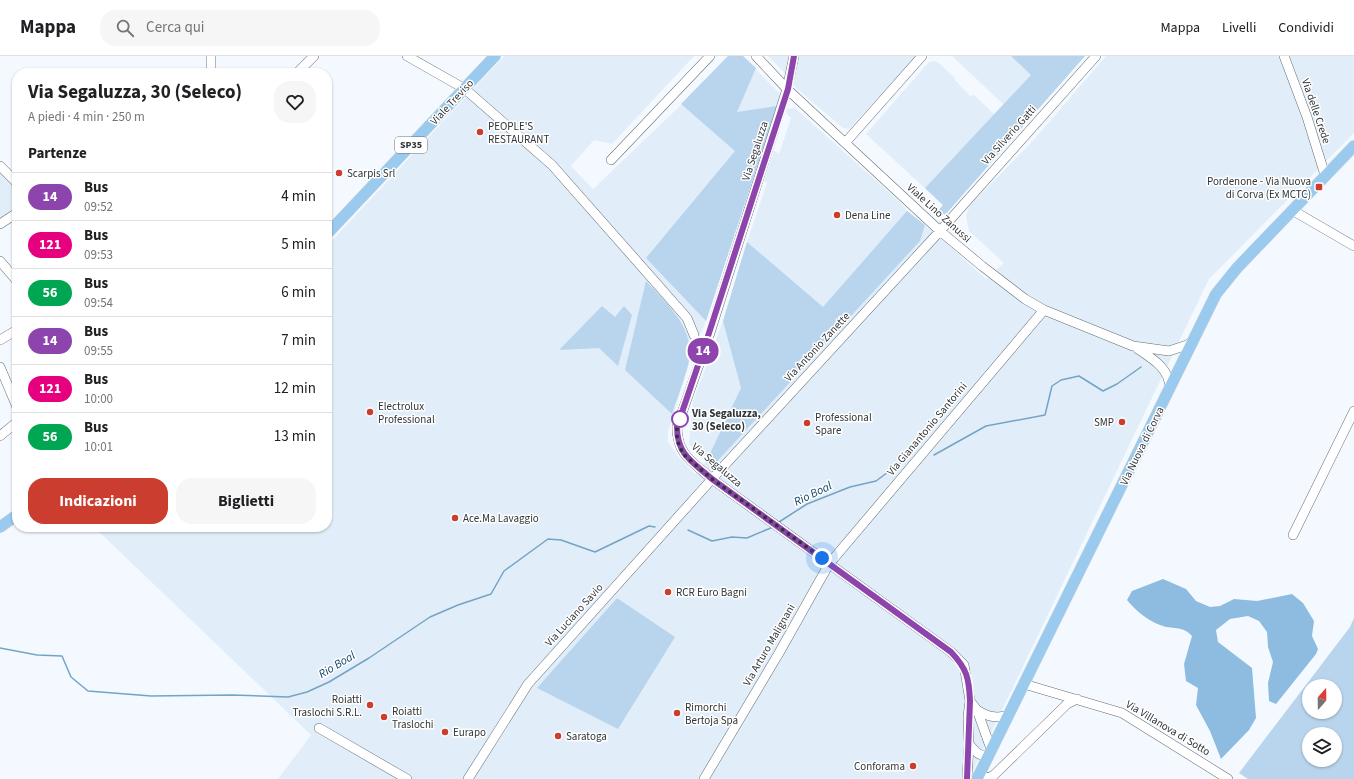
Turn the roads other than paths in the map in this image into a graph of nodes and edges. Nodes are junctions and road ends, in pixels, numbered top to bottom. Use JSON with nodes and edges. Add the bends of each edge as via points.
{"nodes":[{"id":1,"x":211,"y":56,"type":"edge"},
{"id":2,"x":314,"y":56,"type":"edge"},
{"id":3,"x":407,"y":56,"type":"edge"},
{"id":4,"x":494,"y":56,"type":"edge"},
{"id":5,"x":710,"y":56,"type":"edge"},
{"id":6,"x":756,"y":56,"type":"edge"},
{"id":7,"x":794,"y":56,"type":"edge"},
{"id":8,"x":922,"y":56,"type":"edge"},
{"id":9,"x":1096,"y":56,"type":"edge"},
{"id":10,"x":1284,"y":56,"type":"edge"},
{"id":11,"x":210,"y":68,"type":"edge"},
{"id":12,"x":303,"y":68,"type":"edge"},
{"id":13,"x":465,"y":89,"type":"junction"},
{"id":14,"x":788,"y":89,"type":"junction"},
{"id":15,"x":845,"y":143,"type":"junction"},
{"id":16,"x":1354,"y":146,"type":"edge"},
{"id":17,"x":611,"y":160,"type":"dead end"},
{"id":18,"x":0,"y":166,"type":"edge"},
{"id":19,"x":1325,"y":175,"type":"junction"},
{"id":20,"x":12,"y":178,"type":"edge"},
{"id":21,"x":1292,"y":210,"type":"junction"},
{"id":22,"x":12,"y":216,"type":"edge"},
{"id":23,"x":0,"y":224,"type":"edge"},
{"id":24,"x":332,"y":229,"type":"edge"},
{"id":25,"x":940,"y":231,"type":"junction"},
{"id":26,"x":1354,"y":246,"type":"edge"},
{"id":27,"x":0,"y":261,"type":"edge"},
{"id":28,"x":12,"y":275,"type":"edge"},
{"id":29,"x":1044,"y":310,"type":"junction"},
{"id":30,"x":12,"y":333,"type":"edge"},
{"id":31,"x":694,"y":335,"type":"dead end"},
{"id":32,"x":0,"y":340,"type":"edge"},
{"id":33,"x":1194,"y":340,"type":"junction"},
{"id":34,"x":1134,"y":346,"type":"junction"},
{"id":35,"x":1169,"y":351,"type":"junction"},
{"id":36,"x":1161,"y":366,"type":"junction"},
{"id":37,"x":1181,"y":366,"type":"junction"},
{"id":38,"x":0,"y":367,"type":"edge"},
{"id":39,"x":1170,"y":389,"type":"junction"},
{"id":40,"x":12,"y":395,"type":"edge"},
{"id":41,"x":1354,"y":411,"type":"edge"},
{"id":42,"x":12,"y":426,"type":"edge"},
{"id":43,"x":0,"y":436,"type":"edge"},
{"id":44,"x":712,"y":479,"type":"junction"},
{"id":45,"x":12,"y":519,"type":"edge"},
{"id":46,"x":0,"y":527,"type":"edge"},
{"id":47,"x":1294,"y":535,"type":"dead end"},
{"id":48,"x":829,"y":564,"type":"junction"},
{"id":49,"x":1024,"y":684,"type":"junction"},
{"id":50,"x":1077,"y":699,"type":"junction"},
{"id":51,"x":970,"y":701,"type":"junction"},
{"id":52,"x":977,"y":710,"type":"junction"},
{"id":53,"x":1007,"y":716,"type":"junction"},
{"id":54,"x":319,"y":728,"type":"dead end"},
{"id":55,"x":969,"y":744,"type":"junction"},
{"id":56,"x":990,"y":752,"type":"junction"},
{"id":57,"x":978,"y":777,"type":"edge"},
{"id":58,"x":407,"y":779,"type":"edge"},
{"id":59,"x":468,"y":779,"type":"edge"},
{"id":60,"x":704,"y":779,"type":"edge"},
{"id":61,"x":967,"y":779,"type":"edge"},
{"id":62,"x":1228,"y":779,"type":"edge"}],
"edges":[{"from":1,"to":11,"type":"street"},
{"from":2,"to":12,"type":"street"},
{"from":3,"to":13,"type":"street"},
{"from":4,"to":13,"type":"main road","name":"Viale Treviso","number":"SP35"},
{"from":5,"to":17,"type":"street"},
{"from":6,"to":14,"type":"street","name":"Viale Lino Zanussi"},
{"from":7,"to":14,"type":"street","name":"Via Segaluzza"},
{"from":8,"to":15,"type":"street"},
{"from":9,"to":25,"type":"street","name":"Via Silverio Gatti"},
{"from":10,"to":19,"type":"street","name":"Via delle Crede"},
{"from":13,"to":24,"type":"main road","name":"Viale Treviso","number":"SP35"},
{"from":13,"to":31,"type":"street","via":[[552,164],[687,318]]},
{"from":14,"to":15,"type":"street","name":"Viale Lino Zanussi"},
{"from":14,"to":44,"type":"street","name":"Via Segaluzza","via":[[677,427],[677,440],[683,454]]},
{"from":15,"to":25,"type":"street","name":"Viale Lino Zanussi"},
{"from":16,"to":19,"type":"main road","name":"Via Nuova di Corva"},
{"from":18,"to":20,"type":"street"},
{"from":19,"to":21,"type":"main road","name":"Via Nuova di Corva"},
{"from":21,"to":26,"type":"street"},
{"from":21,"to":33,"type":"main road","name":"Via Nuova di Corva","via":[[1216,294]]},
{"from":22,"to":23,"type":"street"},
{"from":25,"to":29,"type":"street","name":"Viale Lino Zanussi","via":[[1025,299]]},
{"from":25,"to":44,"type":"street","name":"Via Antonio Zanette"},
{"from":27,"to":28,"type":"street"},
{"from":29,"to":34,"type":"street","name":"Viale Lino Zanussi"},
{"from":29,"to":48,"type":"street","name":"Via Gianantonio Santorini"},
{"from":30,"to":32,"type":"street"},
{"from":33,"to":35,"type":"street","name":"Viale Lino Zanussi"},
{"from":33,"to":37,"type":"main road","name":"Via Nuova di Corva"},
{"from":34,"to":35,"type":"street","name":"Viale Lino Zanussi"},
{"from":34,"to":36,"type":"street","name":"Viale Lino Zanussi"},
{"from":35,"to":37,"type":"street"},
{"from":36,"to":37,"type":"street","name":"Viale Lino Zanussi"},
{"from":36,"to":39,"type":"street","name":"Viale Lino Zanussi","via":[[1170,381]]},
{"from":37,"to":39,"type":"main road","name":"Via Nuova di Corva"},
{"from":38,"to":40,"type":"street"},
{"from":39,"to":49,"type":"main road","name":"Via Nuova di Corva"},
{"from":41,"to":47,"type":"street"},
{"from":42,"to":43,"type":"street"},
{"from":44,"to":48,"type":"street","name":"Via Segaluzza"},
{"from":44,"to":59,"type":"street","name":"Via Luciano Savio","via":[[528,684]]},
{"from":45,"to":46,"type":"main road"},
{"from":48,"to":51,"type":"street","name":"Via Segaluzza","via":[[951,652],[964,665]]},
{"from":48,"to":60,"type":"street","name":"Via Arturo Malignani"},
{"from":49,"to":50,"type":"street","name":"Via Villanova di Sotto"},
{"from":49,"to":53,"type":"main road","name":"Via Nuova di Corva"},
{"from":50,"to":57,"type":"street","via":[[1067,704],[994,775],[988,778]]},
{"from":50,"to":62,"type":"street","name":"Via Villanova di Sotto","via":[[1122,713]]},
{"from":51,"to":52,"type":"street"},
{"from":51,"to":55,"type":"street","name":"Via Segaluzza"},
{"from":52,"to":53,"type":"street","via":[[994,718]]},
{"from":52,"to":56,"type":"street"},
{"from":53,"to":56,"type":"main road","name":"Via Nuova di Corva"},
{"from":54,"to":58,"type":"street"},
{"from":55,"to":56,"type":"street","via":[[981,756]]},
{"from":55,"to":61,"type":"street","name":"Via Segaluzza"},
{"from":56,"to":57,"type":"main road","name":"Via Nuova di Corva"}]}
